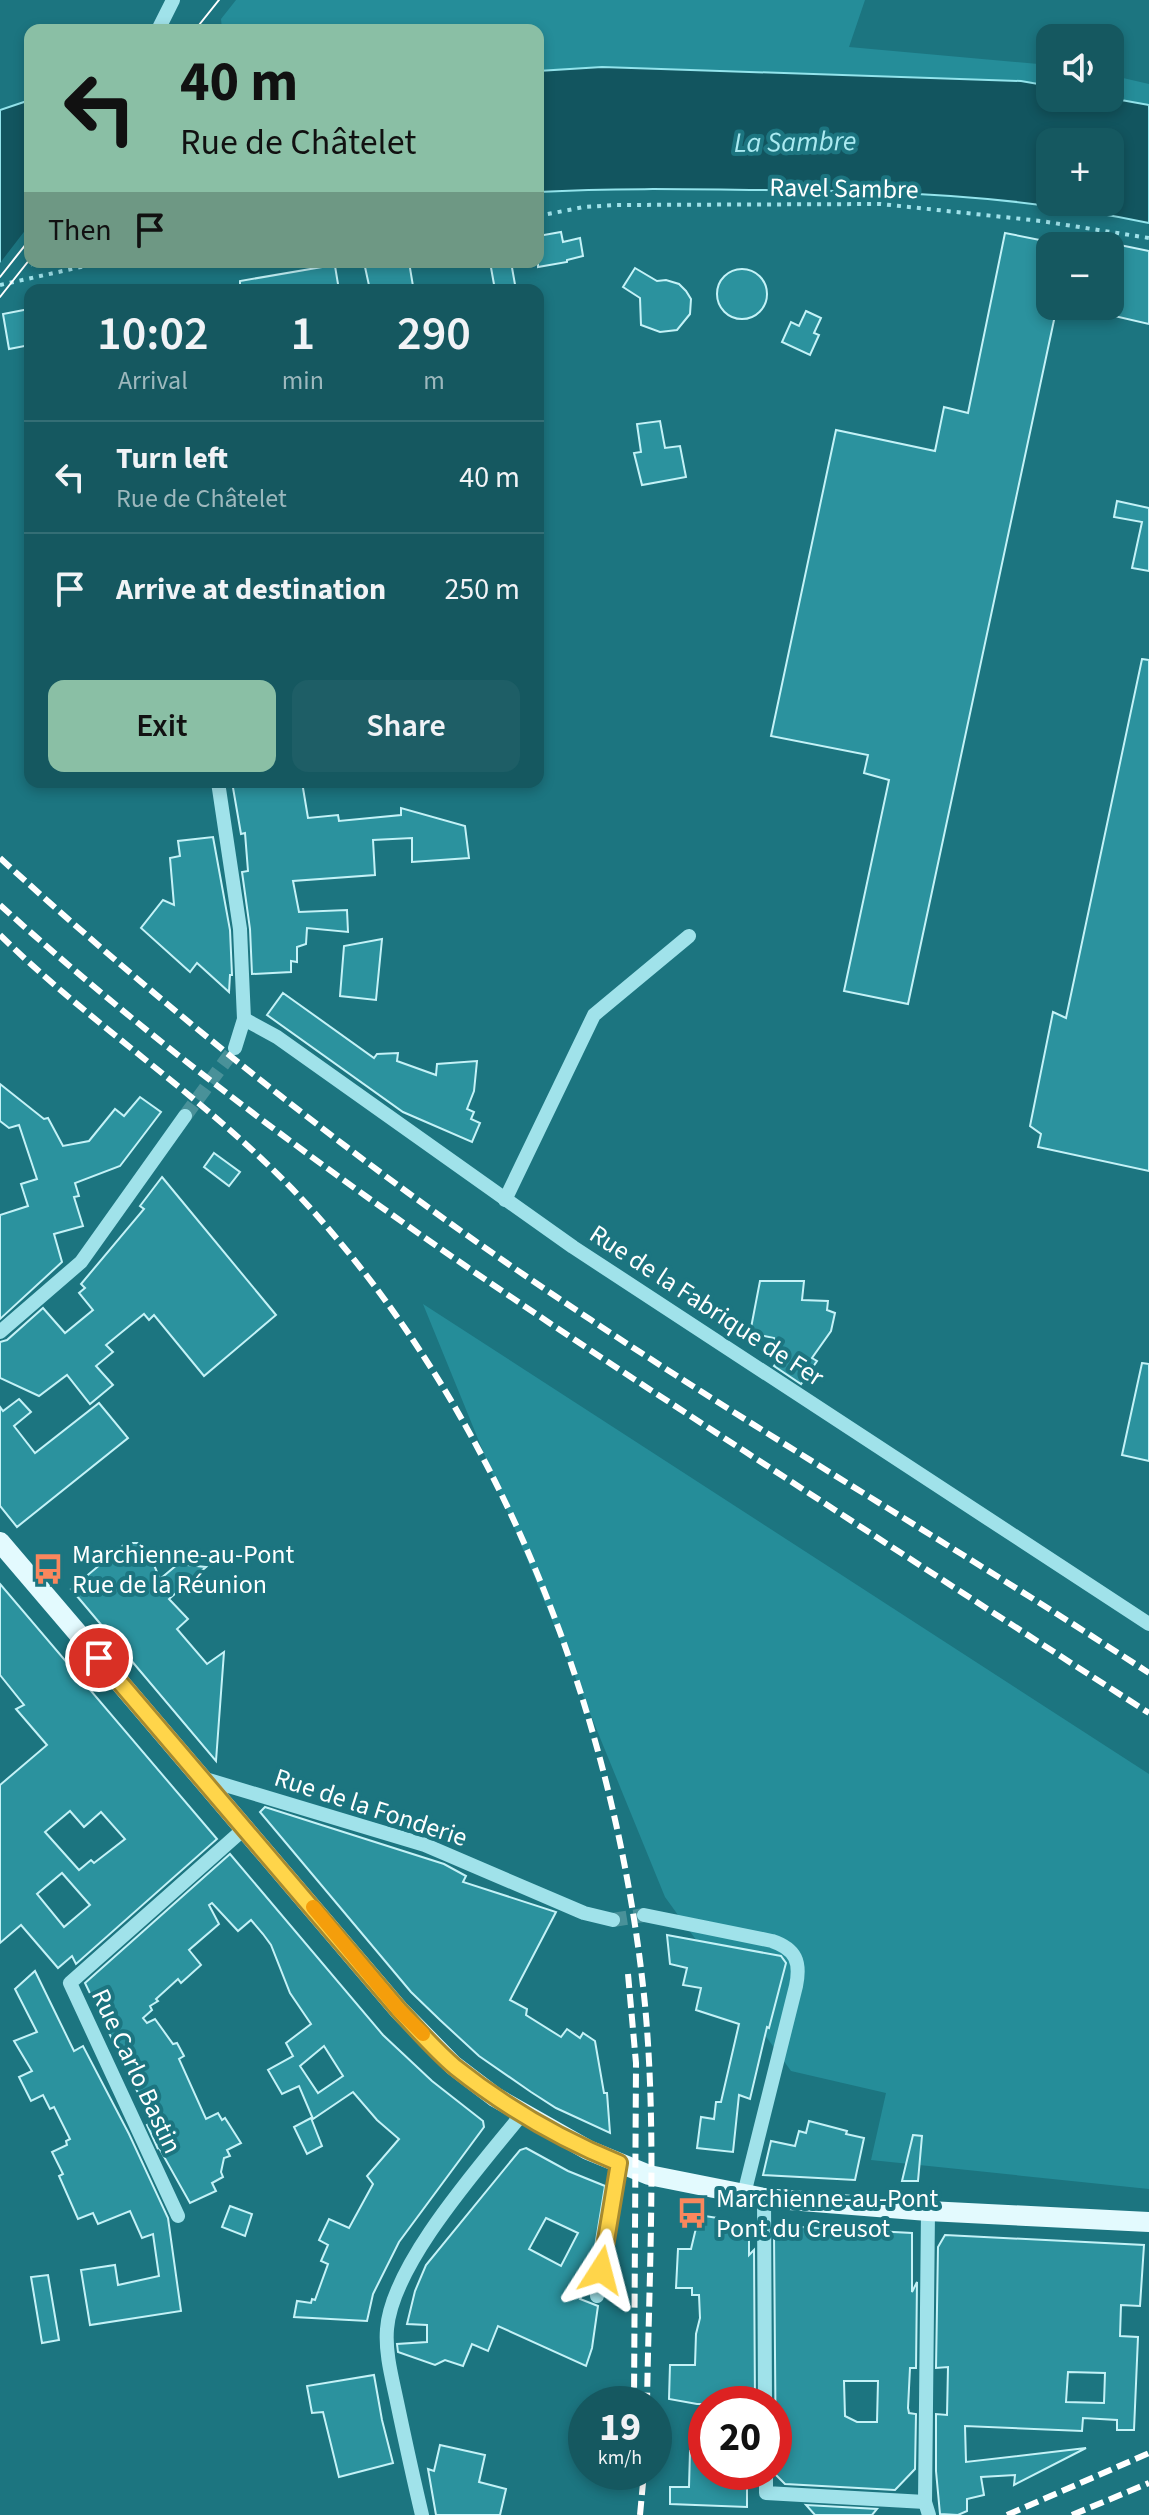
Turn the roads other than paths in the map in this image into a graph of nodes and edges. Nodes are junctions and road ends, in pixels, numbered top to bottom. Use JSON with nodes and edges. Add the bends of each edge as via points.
{"nodes":[{"id":1,"x":173,"y":0,"type":"edge"},
{"id":2,"x":161,"y":24,"type":"edge"},
{"id":3,"x":219,"y":788,"type":"edge"},
{"id":4,"x":689,"y":936,"type":"dead end"},
{"id":5,"x":244,"y":1019,"type":"junction"},
{"id":6,"x":235,"y":1048,"type":"tunnel mouth"},
{"id":7,"x":185,"y":1116,"type":"tunnel mouth"},
{"id":8,"x":505,"y":1200,"type":"junction"},
{"id":9,"x":0,"y":1332,"type":"edge"},
{"id":10,"x":0,"y":1542,"type":"edge"},
{"id":11,"x":1149,"y":1624,"type":"edge"},
{"id":12,"x":201,"y":1778,"type":"junction"},
{"id":13,"x":245,"y":1828,"type":"junction"},
{"id":14,"x":644,"y":1915,"type":"tunnel mouth"},
{"id":15,"x":613,"y":1920,"type":"tunnel mouth"},
{"id":16,"x":522,"y":2114,"type":"junction"},
{"id":17,"x":619,"y":2163,"type":"junction"},
{"id":18,"x":754,"y":2196,"type":"junction"},
{"id":19,"x":928,"y":2211,"type":"junction"},
{"id":20,"x":178,"y":2216,"type":"dead end"},
{"id":21,"x":1149,"y":2222,"type":"edge"},
{"id":22,"x":597,"y":2296,"type":"dead end"},
{"id":23,"x":764,"y":2386,"type":"edge"},
{"id":24,"x":766,"y":2490,"type":"edge"},
{"id":25,"x":927,"y":2509,"type":"edge"},
{"id":26,"x":422,"y":2515,"type":"edge"}],
"edges":[{"from":1,"to":2,"type":"street"},
{"from":3,"to":5,"type":"street","via":[[240,929]]},
{"from":4,"to":8,"type":"street","via":[[594,1015]]},
{"from":5,"to":6,"type":"street"},
{"from":5,"to":8,"type":"street","name":"Rue de la Fabrique de Fer","via":[[277,1037]]},
{"from":7,"to":9,"type":"street","via":[[81,1262]]},
{"from":8,"to":11,"type":"street","name":"Rue de la Fabrique de Fer"},
{"from":10,"to":12,"type":"main road"},
{"from":12,"to":13,"type":"main road"},
{"from":12,"to":15,"type":"street","name":"Rue de la Fonderie","via":[[425,1845],[584,1913]]},
{"from":13,"to":16,"type":"main road","via":[[399,2010],[453,2065]]},
{"from":13,"to":20,"type":"street","name":"Rue Carlo Bastin","via":[[70,1983]]},
{"from":14,"to":18,"type":"street","via":[[772,1941],[796,1956],[800,1969]]},
{"from":16,"to":17,"type":"main road"},
{"from":16,"to":26,"type":"street","via":[[401,2278],[387,2329],[387,2356]]},
{"from":17,"to":18,"type":"main road","via":[[649,2175]]},
{"from":17,"to":22,"type":"street"},
{"from":18,"to":19,"type":"main road"},
{"from":18,"to":23,"type":"street"},
{"from":19,"to":21,"type":"main road"},
{"from":19,"to":25,"type":"street"},
{"from":24,"to":25,"type":"street"}]}
